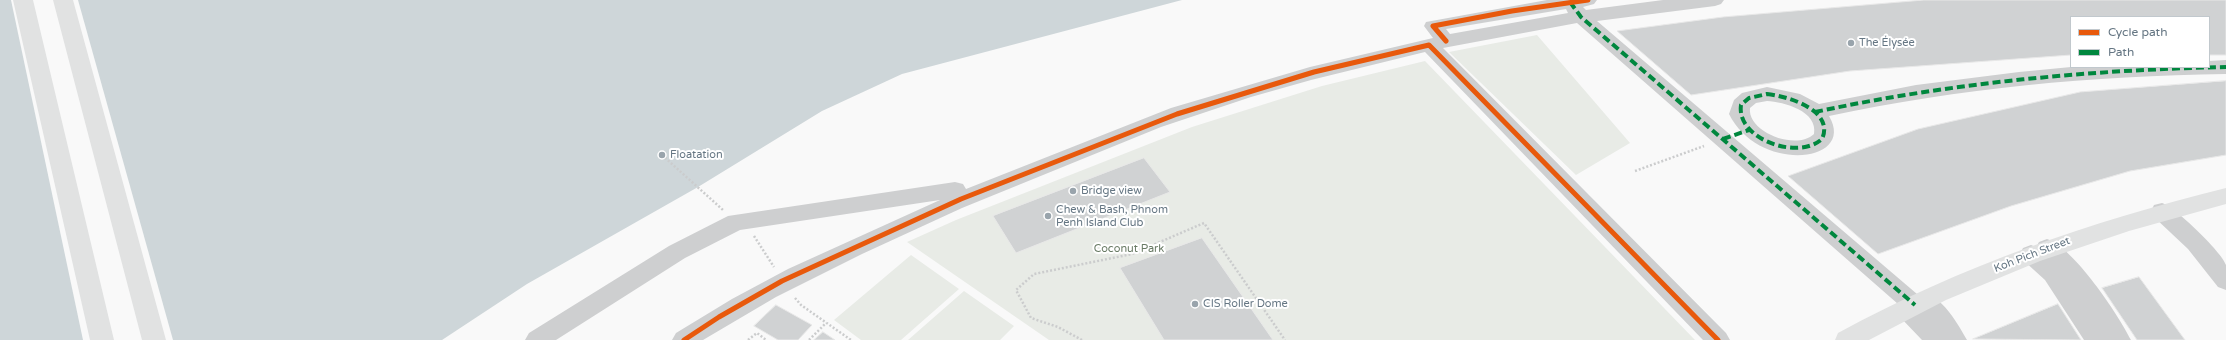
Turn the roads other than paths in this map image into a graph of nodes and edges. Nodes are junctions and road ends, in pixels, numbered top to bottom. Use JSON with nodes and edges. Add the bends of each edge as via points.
{"nodes":[{"id":1,"x":23,"y":0,"type":"edge"},
{"id":2,"x":62,"y":0,"type":"edge"},
{"id":3,"x":1715,"y":0,"type":"edge"},
{"id":4,"x":1580,"y":6,"type":"edge"},
{"id":5,"x":1437,"y":43,"type":"junction"},
{"id":6,"x":2226,"y":67,"type":"edge"},
{"id":7,"x":2202,"y":68,"type":"edge"},
{"id":8,"x":2210,"y":68,"type":"edge"},
{"id":9,"x":1815,"y":112,"type":"junction"},
{"id":10,"x":1749,"y":130,"type":"junction"},
{"id":11,"x":1717,"y":141,"type":"junction"},
{"id":12,"x":2226,"y":196,"type":"edge"},
{"id":13,"x":961,"y":199,"type":"junction"},
{"id":14,"x":2162,"y":211,"type":"junction"},
{"id":15,"x":2039,"y":251,"type":"junction"},
{"id":16,"x":2226,"y":282,"type":"edge"},
{"id":17,"x":1915,"y":305,"type":"junction"},
{"id":18,"x":102,"y":340,"type":"edge"},
{"id":19,"x":154,"y":340,"type":"edge"},
{"id":20,"x":537,"y":340,"type":"edge"},
{"id":21,"x":684,"y":340,"type":"edge"},
{"id":22,"x":1718,"y":340,"type":"edge"},
{"id":23,"x":1847,"y":340,"type":"edge"},
{"id":24,"x":1934,"y":340,"type":"edge"},
{"id":25,"x":1955,"y":340,"type":"edge"},
{"id":26,"x":2097,"y":340,"type":"edge"},
{"id":27,"x":2119,"y":340,"type":"edge"}],
"edges":[{"from":1,"to":18,"type":"main road"},
{"from":2,"to":19,"type":"main road"},
{"from":3,"to":4,"type":"street"},
{"from":4,"to":5,"type":"street","via":[[1526,25]]},
{"from":4,"to":11,"type":"street"},
{"from":5,"to":13,"type":"street","via":[[1314,72],[1176,114]]},
{"from":5,"to":22,"type":"street"},
{"from":6,"to":8,"type":"street"},
{"from":7,"to":9,"type":"street","via":[[2056,74],[1880,97]]},
{"from":9,"to":10,"type":"street","via":[[1791,98],[1757,95],[1748,98],[1740,110],[1741,118]]},
{"from":9,"to":10,"type":"street","via":[[1824,125],[1825,132],[1818,144],[1810,148],[1788,149],[1776,146]]},
{"from":10,"to":11,"type":"street"},
{"from":11,"to":17,"type":"street"},
{"from":12,"to":14,"type":"main road","name":"Koh Pich Street"},
{"from":13,"to":20,"type":"street","via":[[955,190],[736,222],[677,252]]},
{"from":13,"to":21,"type":"street","via":[[782,281]]},
{"from":14,"to":15,"type":"main road","name":"Koh Pich Street"},
{"from":14,"to":16,"type":"street","via":[[2196,244]]},
{"from":15,"to":17,"type":"main road","name":"Koh Pich Street"},
{"from":15,"to":26,"type":"street"},
{"from":15,"to":27,"type":"street","via":[[2071,269]]},
{"from":17,"to":23,"type":"main road","name":"Koh Pich Street"},
{"from":17,"to":24,"type":"street"},
{"from":17,"to":25,"type":"street","via":[[1944,321]]}]}
